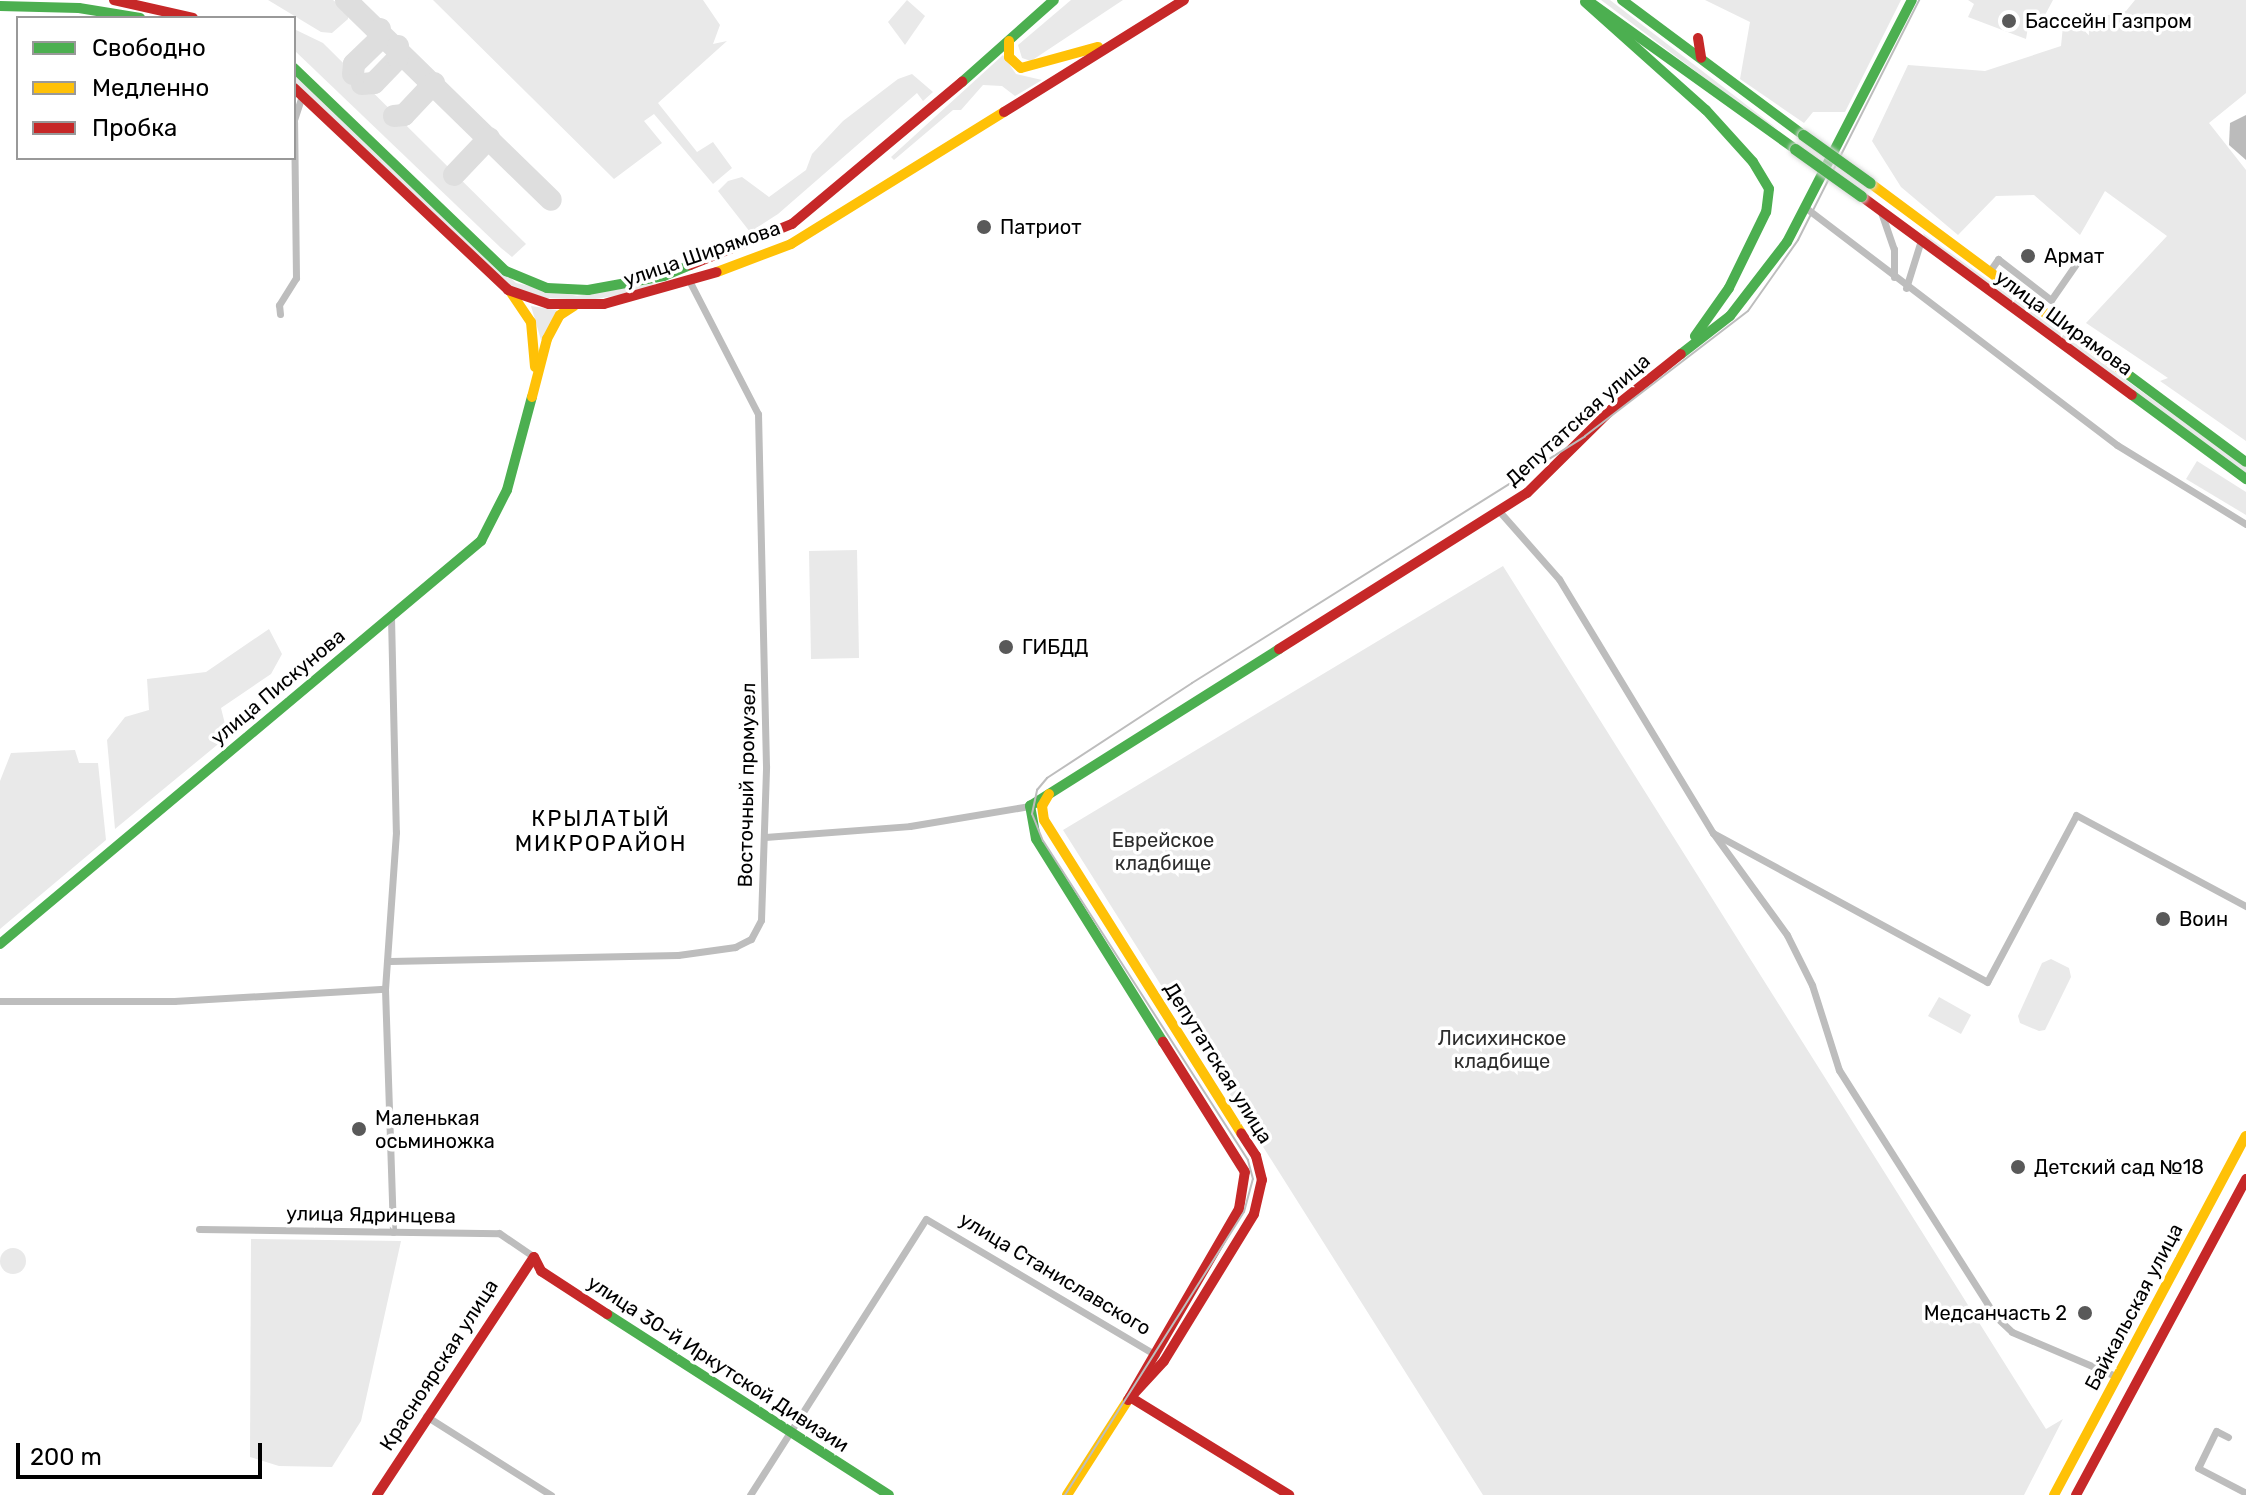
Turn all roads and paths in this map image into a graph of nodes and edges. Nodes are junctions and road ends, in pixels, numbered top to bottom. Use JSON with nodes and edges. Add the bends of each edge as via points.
{"nodes":[{"id":1,"x":114,"y":0,"type":"edge"},
{"id":2,"x":1054,"y":0,"type":"edge"},
{"id":3,"x":1184,"y":0,"type":"edge"},
{"id":4,"x":1586,"y":0,"type":"edge"},
{"id":5,"x":1623,"y":0,"type":"edge"},
{"id":6,"x":1912,"y":0,"type":"edge"},
{"id":7,"x":0,"y":6,"type":"edge"},
{"id":8,"x":128,"y":16,"type":"edge"},
{"id":9,"x":183,"y":16,"type":"edge"},
{"id":10,"x":1698,"y":38,"type":"dead end"},
{"id":11,"x":1009,"y":41,"type":"junction"},
{"id":12,"x":1103,"y":46,"type":"junction"},
{"id":13,"x":1702,"y":59,"type":"junction"},
{"id":14,"x":296,"y":70,"type":"edge"},
{"id":15,"x":298,"y":92,"type":"edge"},
{"id":16,"x":294,"y":160,"type":"edge"},
{"id":17,"x":1806,"y":208,"type":"junction"},
{"id":18,"x":1881,"y":210,"type":"junction"},
{"id":19,"x":1915,"y":216,"type":"junction"},
{"id":20,"x":1906,"y":229,"type":"junction"},
{"id":21,"x":1921,"y":240,"type":"junction"},
{"id":22,"x":1740,"y":264,"type":"junction"},
{"id":23,"x":2076,"y":264,"type":"dead end"},
{"id":24,"x":1770,"y":268,"type":"junction"},
{"id":25,"x":1989,"y":272,"type":"junction"},
{"id":26,"x":1894,"y":277,"type":"junction"},
{"id":27,"x":690,"y":282,"type":"junction"},
{"id":28,"x":1906,"y":288,"type":"junction"},
{"id":29,"x":508,"y":290,"type":"junction"},
{"id":30,"x":574,"y":306,"type":"junction"},
{"id":31,"x":280,"y":314,"type":"dead end"},
{"id":32,"x":1666,"y":365,"type":"junction"},
{"id":33,"x":529,"y":423,"type":"junction"},
{"id":34,"x":2246,"y":462,"type":"edge"},
{"id":35,"x":2246,"y":479,"type":"edge"},
{"id":36,"x":1499,"y":511,"type":"junction"},
{"id":37,"x":2246,"y":524,"type":"edge"},
{"id":38,"x":391,"y":617,"type":"junction"},
{"id":39,"x":1051,"y":791,"type":"junction"},
{"id":40,"x":1030,"y":806,"type":"junction"},
{"id":41,"x":1713,"y":833,"type":"junction"},
{"id":42,"x":765,"y":837,"type":"junction"},
{"id":43,"x":2246,"y":906,"type":"edge"},
{"id":44,"x":0,"y":944,"type":"edge"},
{"id":45,"x":390,"y":961,"type":"junction"},
{"id":46,"x":385,"y":989,"type":"junction"},
{"id":47,"x":0,"y":1001,"type":"edge"},
{"id":48,"x":2246,"y":1136,"type":"edge"},
{"id":49,"x":2246,"y":1179,"type":"edge"},
{"id":50,"x":199,"y":1229,"type":"dead end"},
{"id":51,"x":393,"y":1232,"type":"junction"},
{"id":52,"x":534,"y":1257,"type":"junction"},
{"id":53,"x":1151,"y":1353,"type":"junction"},
{"id":54,"x":1164,"y":1361,"type":"junction"},
{"id":55,"x":2118,"y":1377,"type":"junction"},
{"id":56,"x":1130,"y":1397,"type":"junction"},
{"id":57,"x":426,"y":1416,"type":"junction"},
{"id":58,"x":789,"y":1433,"type":"junction"},
{"id":59,"x":2228,"y":1437,"type":"dead end"},
{"id":60,"x":2246,"y":1493,"type":"edge"},
{"id":61,"x":377,"y":1495,"type":"edge"},
{"id":62,"x":551,"y":1495,"type":"edge"},
{"id":63,"x":750,"y":1495,"type":"edge"},
{"id":64,"x":889,"y":1495,"type":"edge"},
{"id":65,"x":1067,"y":1495,"type":"edge"},
{"id":66,"x":1289,"y":1495,"type":"edge"},
{"id":67,"x":2054,"y":1495,"type":"edge"},
{"id":68,"x":2076,"y":1495,"type":"edge"}],
"edges":[{"from":1,"to":9,"type":"main road"},
{"from":2,"to":11,"type":"main road","name":"улица Ширямова"},
{"from":3,"to":12,"type":"main road","name":"улица Ширямова"},
{"from":4,"to":18,"type":"main road","name":"улица Ширямова","bridge":true},
{"from":4,"to":22,"type":"main road","via":[[1613,32],[1706,110],[1766,181],[1767,208]]},
{"from":5,"to":13,"type":"main road","name":"улица Ширямова"},
{"from":6,"to":17,"type":"main road","name":"Депутатская улица"},
{"from":7,"to":8,"type":"main road","via":[[79,8]]},
{"from":10,"to":13,"type":"main road"},
{"from":11,"to":12,"type":"main road","via":[[1009,57],[1021,68]]},
{"from":11,"to":14,"type":"main road","name":"улица Ширямова","via":[[881,155],[792,224],[736,251],[637,283],[588,290],[530,284],[494,260]]},
{"from":12,"to":27,"type":"main road","name":"улица Ширямова","via":[[823,226],[769,254]]},
{"from":13,"to":19,"type":"main road","name":"улица Ширямова","bridge":true},
{"from":15,"to":29,"type":"main road","name":"улица Ширямова"},
{"from":16,"to":31,"type":"street","via":[[296,278],[279,305]]},
{"from":17,"to":24,"type":"main road","name":"Депутатская улица"},
{"from":17,"to":26,"type":"street"},
{"from":18,"to":20,"type":"main road","name":"улица Ширямова"},
{"from":18,"to":26,"type":"street","via":[[1894,249]]},
{"from":19,"to":20,"type":"main road"},
{"from":19,"to":25,"type":"main road","name":"улица Ширямова"},
{"from":20,"to":21,"type":"main road","name":"улица Ширямова"},
{"from":21,"to":28,"type":"street"},
{"from":21,"to":35,"type":"main road","name":"улица Ширямова"},
{"from":22,"to":24,"type":"main road","via":[[1740,276],[1748,283]]},
{"from":22,"to":32,"type":"main road","via":[[1709,323]]},
{"from":23,"to":25,"type":"street","via":[[2051,300],[1998,259]]},
{"from":24,"to":32,"type":"main road","name":"Депутатская улица","via":[[1730,316]]},
{"from":25,"to":34,"type":"main road","name":"улица Ширямова"},
{"from":26,"to":28,"type":"street"},
{"from":27,"to":30,"type":"main road","name":"улица Ширямова","via":[[621,301]]},
{"from":27,"to":42,"type":"street","name":"Восточный промузел","via":[[758,414]]},
{"from":28,"to":37,"type":"street","via":[[2117,445]]},
{"from":29,"to":30,"type":"main road","name":"улица Ширямова","via":[[533,301]]},
{"from":29,"to":33,"type":"main road","name":"улица Пискунова","via":[[527,312],[535,341]]},
{"from":30,"to":33,"type":"main road","name":"улица Пискунова","via":[[560,315],[547,339]]},
{"from":32,"to":36,"type":"main road","name":"Депутатская улица","via":[[1529,491]]},
{"from":33,"to":38,"type":"main road","name":"улица Пискунова","via":[[507,490],[481,541]]},
{"from":36,"to":39,"type":"main road","name":"Депутатская улица"},
{"from":36,"to":41,"type":"street","via":[[1559,579]]},
{"from":38,"to":44,"type":"main road","name":"улица Пискунова"},
{"from":38,"to":45,"type":"street","via":[[397,817]]},
{"from":39,"to":40,"type":"main road"},
{"from":39,"to":54,"type":"main road","name":"Депутатская улица","via":[[1043,803],[1044,820],[1260,1169],[1261,1193],[1254,1214]]},
{"from":40,"to":42,"type":"street","via":[[910,826]]},
{"from":40,"to":53,"type":"main road","name":"Депутатская улица","via":[[1028,821],[1036,839],[1245,1172],[1239,1209]]},
{"from":41,"to":43,"type":"street","via":[[1987,982],[2076,815]]},
{"from":41,"to":55,"type":"street","via":[[1787,935],[1812,985],[1839,1070],[1995,1316],[2012,1332]]},
{"from":42,"to":45,"type":"street","name":"Восточный промузел","via":[[761,920],[751,939],[735,947],[648,956]]},
{"from":45,"to":46,"type":"street"},
{"from":46,"to":47,"type":"street","via":[[182,1001]]},
{"from":46,"to":51,"type":"street"},
{"from":48,"to":55,"type":"main road","name":"Байкальская улица"},
{"from":49,"to":68,"type":"main road","name":"Байкальская улица"},
{"from":50,"to":51,"type":"street","name":"улица Ядринцева"},
{"from":51,"to":52,"type":"street","name":"улица Ядринцева","via":[[499,1233]]},
{"from":52,"to":57,"type":"main road","name":"Красноярская улица"},
{"from":52,"to":58,"type":"main road","name":"улица 30-й Иркутской Дивизии","via":[[541,1271]]},
{"from":53,"to":54,"type":"street","name":"улица Станиславского"},
{"from":53,"to":56,"type":"main road","name":"Депутатская улица"},
{"from":53,"to":58,"type":"street","name":"улица Станиславского","via":[[926,1219]]},
{"from":54,"to":56,"type":"main road","name":"Депутатская улица"},
{"from":55,"to":67,"type":"main road","name":"Байкальская улица"},
{"from":56,"to":65,"type":"main road","name":"Депутатская улица"},
{"from":56,"to":66,"type":"main road"},
{"from":57,"to":61,"type":"main road","name":"Красноярская улица"},
{"from":57,"to":62,"type":"street"},
{"from":58,"to":63,"type":"street"},
{"from":58,"to":64,"type":"main road","name":"улица 30-й Иркутской Дивизии"},
{"from":59,"to":60,"type":"street","via":[[2216,1431],[2198,1468]]}]}
